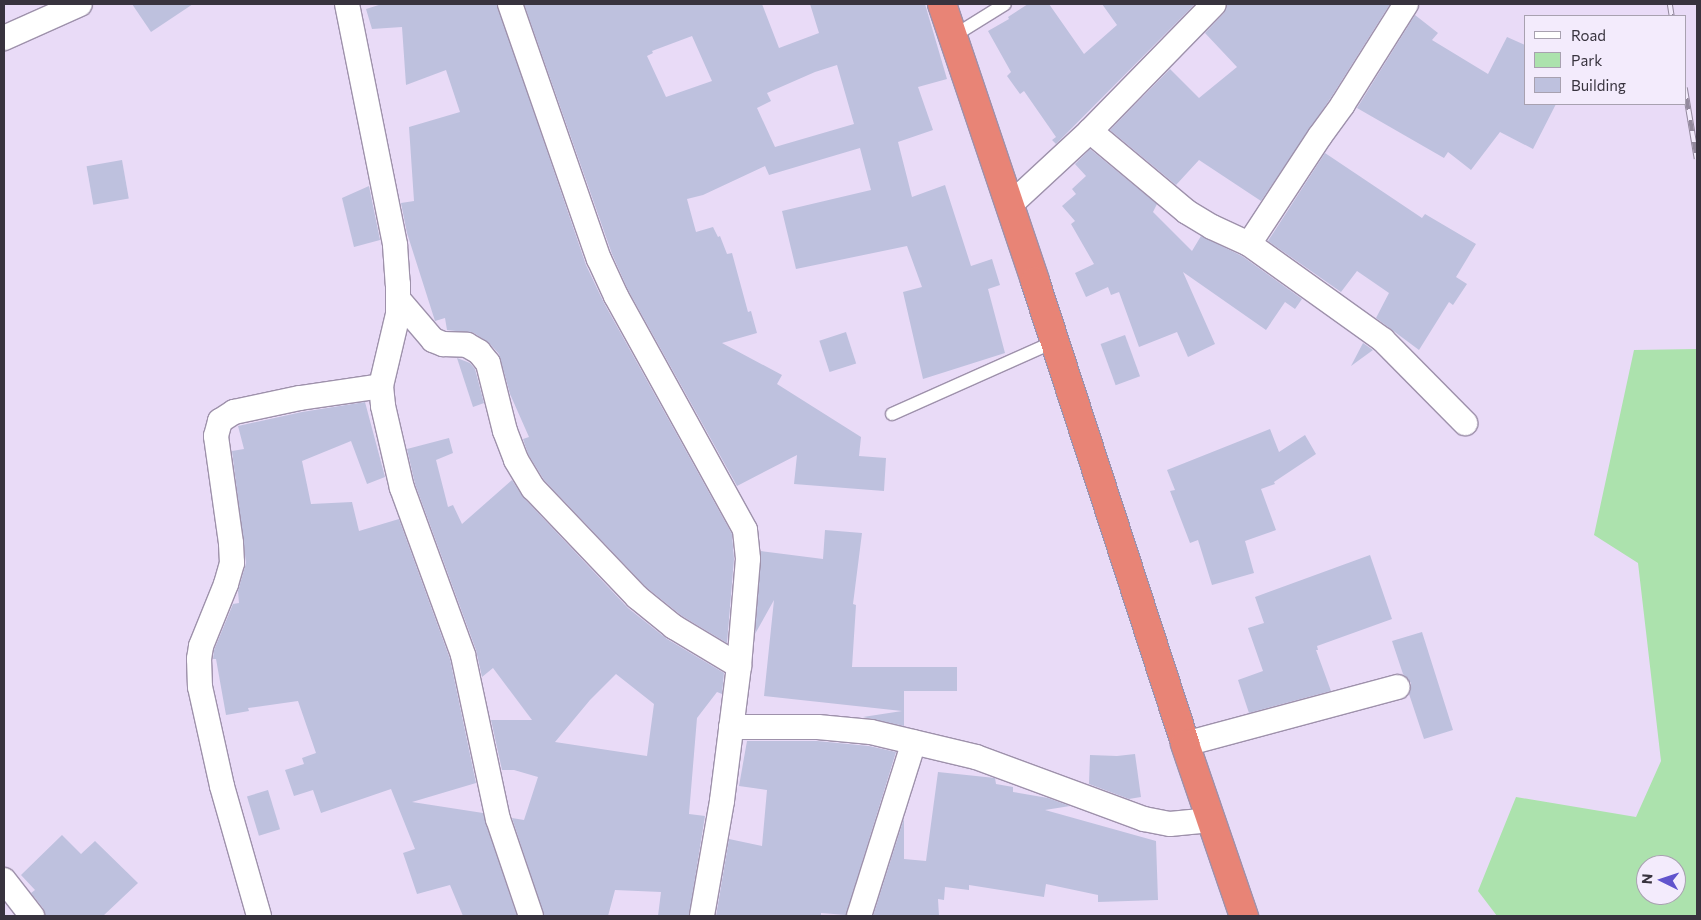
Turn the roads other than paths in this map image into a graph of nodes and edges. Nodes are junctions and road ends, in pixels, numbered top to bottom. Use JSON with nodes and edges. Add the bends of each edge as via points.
{"nodes":[{"id":1,"x":80,"y":4,"type":"edge"},
{"id":2,"x":347,"y":4,"type":"edge"},
{"id":3,"x":510,"y":4,"type":"edge"},
{"id":4,"x":942,"y":4,"type":"edge"},
{"id":5,"x":1005,"y":4,"type":"edge"},
{"id":6,"x":1214,"y":4,"type":"edge"},
{"id":7,"x":1406,"y":4,"type":"edge"},
{"id":8,"x":952,"y":37,"type":"junction"},
{"id":9,"x":4,"y":38,"type":"edge"},
{"id":10,"x":1090,"y":131,"type":"junction"},
{"id":11,"x":1009,"y":206,"type":"junction"},
{"id":12,"x":1249,"y":244,"type":"junction"},
{"id":13,"x":398,"y":299,"type":"junction"},
{"id":14,"x":1054,"y":342,"type":"junction"},
{"id":15,"x":381,"y":386,"type":"junction"},
{"id":16,"x":892,"y":414,"type":"dead end"},
{"id":17,"x":1465,"y":423,"type":"dead end"},
{"id":18,"x":739,"y":666,"type":"junction"},
{"id":19,"x":1398,"y":687,"type":"dead end"},
{"id":20,"x":731,"y":726,"type":"junction"},
{"id":21,"x":914,"y":742,"type":"junction"},
{"id":22,"x":1185,"y":744,"type":"junction"},
{"id":23,"x":1211,"y":820,"type":"junction"},
{"id":24,"x":4,"y":880,"type":"edge"},
{"id":25,"x":257,"y":915,"type":"edge"},
{"id":26,"x":32,"y":916,"type":"edge"},
{"id":27,"x":531,"y":916,"type":"edge"},
{"id":28,"x":702,"y":916,"type":"edge"},
{"id":29,"x":859,"y":916,"type":"edge"},
{"id":30,"x":1244,"y":916,"type":"edge"}],
"edges":[{"from":1,"to":9,"type":"street"},
{"from":2,"to":13,"type":"street","via":[[395,245]]},
{"from":3,"to":18,"type":"street","via":[[599,259],[616,296],[746,530],[748,559]]},
{"from":4,"to":8,"type":"highway"},
{"from":5,"to":8,"type":"lane"},
{"from":6,"to":10,"type":"street"},
{"from":7,"to":12,"type":"street"},
{"from":8,"to":11,"type":"highway"},
{"from":10,"to":11,"type":"street"},
{"from":10,"to":12,"type":"street","via":[[1188,212]]},
{"from":11,"to":14,"type":"highway"},
{"from":12,"to":17,"type":"street","via":[[1383,340]]},
{"from":13,"to":15,"type":"street","via":[[398,314]]},
{"from":13,"to":18,"type":"street","via":[[433,340],[443,344],[467,345],[488,363],[505,430],[516,460],[533,488],[637,597],[667,621]]},
{"from":14,"to":16,"type":"lane"},
{"from":14,"to":22,"type":"highway"},
{"from":15,"to":25,"type":"street","via":[[234,412],[220,421],[216,436],[232,563],[202,646],[200,687],[222,786]]},
{"from":15,"to":27,"type":"street","via":[[402,488],[463,655],[498,819]]},
{"from":18,"to":20,"type":"street"},
{"from":19,"to":22,"type":"street"},
{"from":20,"to":21,"type":"street","via":[[836,728]]},
{"from":20,"to":28,"type":"street"},
{"from":21,"to":23,"type":"street","via":[[976,757],[1144,819],[1170,824]]},
{"from":21,"to":29,"type":"street"},
{"from":22,"to":23,"type":"highway"},
{"from":23,"to":30,"type":"highway"},
{"from":24,"to":26,"type":"street"}]}
